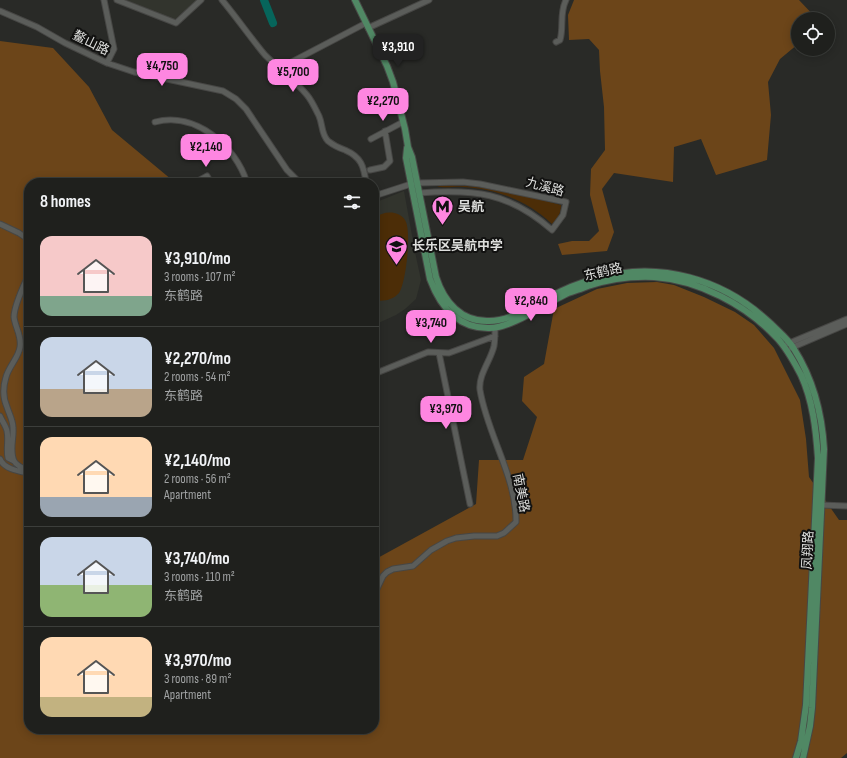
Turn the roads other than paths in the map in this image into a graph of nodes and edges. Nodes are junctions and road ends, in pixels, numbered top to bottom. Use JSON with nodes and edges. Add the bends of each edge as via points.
{"nodes":[{"id":1,"x":104,"y":0,"type":"edge"},
{"id":2,"x":117,"y":0,"type":"edge"},
{"id":3,"x":201,"y":0,"type":"edge"},
{"id":4,"x":222,"y":0,"type":"edge"},
{"id":5,"x":355,"y":0,"type":"edge"},
{"id":6,"x":429,"y":0,"type":"edge"},
{"id":7,"x":566,"y":0,"type":"edge"},
{"id":8,"x":0,"y":11,"type":"edge"},
{"id":9,"x":367,"y":25,"type":"junction"},
{"id":10,"x":556,"y":42,"type":"dead end"},
{"id":11,"x":106,"y":63,"type":"junction"},
{"id":12,"x":280,"y":68,"type":"junction"},
{"id":13,"x":155,"y":122,"type":"dead end"},
{"id":14,"x":403,"y":122,"type":"junction"},
{"id":15,"x":384,"y":131,"type":"junction"},
{"id":16,"x":370,"y":139,"type":"dead end"},
{"id":17,"x":370,"y":170,"type":"dead end"},
{"id":18,"x":246,"y":178,"type":"edge"},
{"id":19,"x":294,"y":178,"type":"edge"},
{"id":20,"x":366,"y":178,"type":"edge"},
{"id":21,"x":414,"y":183,"type":"junction"},
{"id":22,"x":419,"y":193,"type":"junction"},
{"id":23,"x":379,"y":194,"type":"edge"},
{"id":24,"x":0,"y":224,"type":"edge"},
{"id":25,"x":24,"y":236,"type":"edge"},
{"id":26,"x":24,"y":287,"type":"edge"},
{"id":27,"x":847,"y":319,"type":"edge"},
{"id":28,"x":847,"y":324,"type":"edge"},
{"id":29,"x":495,"y":328,"type":"junction"},
{"id":30,"x":495,"y":336,"type":"junction"},
{"id":31,"x":788,"y":347,"type":"junction"},
{"id":32,"x":439,"y":353,"type":"junction"},
{"id":33,"x":379,"y":372,"type":"edge"},
{"id":34,"x":0,"y":416,"type":"edge"},
{"id":35,"x":0,"y":459,"type":"edge"},
{"id":36,"x":14,"y":461,"type":"junction"},
{"id":37,"x":24,"y":469,"type":"edge"},
{"id":38,"x":24,"y":471,"type":"edge"},
{"id":39,"x":470,"y":504,"type":"dead end"},
{"id":40,"x":821,"y":505,"type":"junction"},
{"id":41,"x":847,"y":506,"type":"edge"},
{"id":42,"x":379,"y":585,"type":"edge"},
{"id":43,"x":796,"y":758,"type":"edge"},
{"id":44,"x":802,"y":758,"type":"edge"}],
"edges":[{"from":1,"to":11,"type":"street","via":[[114,49]]},
{"from":2,"to":3,"type":"street","via":[[176,23]]},
{"from":4,"to":12,"type":"street","via":[[246,32]]},
{"from":5,"to":9,"type":"main road","name":"东鹤路"},
{"from":6,"to":9,"type":"street"},
{"from":7,"to":10,"type":"street","via":[[562,12],[561,36]]},
{"from":8,"to":11,"type":"street","name":"鳌山路","via":[[38,27]]},
{"from":9,"to":12,"type":"street"},
{"from":9,"to":14,"type":"main road","name":"东鹤路","via":[[388,66]]},
{"from":11,"to":19,"type":"street","name":"鳌山路","via":[[223,92],[236,99],[246,109]]},
{"from":12,"to":20,"type":"street","via":[[308,96],[328,142],[353,153],[360,160]]},
{"from":13,"to":18,"type":"street","via":[[180,121],[200,126],[214,136],[234,157]]},
{"from":14,"to":15,"type":"street"},
{"from":14,"to":21,"type":"main road","name":"东鹤路","via":[[412,157]]},
{"from":15,"to":16,"type":"street"},
{"from":15,"to":17,"type":"street","via":[[390,161],[384,167]]},
{"from":21,"to":22,"type":"main road","name":"东鹤路"},
{"from":21,"to":22,"type":"street","name":"九溪路","via":[[480,184],[566,202],[563,215],[552,230],[521,206],[489,195],[460,191]]},
{"from":21,"to":23,"type":"street"},
{"from":21,"to":29,"type":"main road","name":"东鹤路","via":[[430,279],[443,306],[465,323],[479,328]]},
{"from":22,"to":31,"type":"main road","name":"东鹤路","via":[[439,287],[455,310],[468,318],[498,321],[569,288],[595,279],[624,273],[653,272],[701,280],[734,296],[761,314]]},
{"from":24,"to":25,"type":"street"},
{"from":26,"to":36,"type":"street","via":[[15,310],[15,323],[21,340],[20,348],[9,367],[4,385],[6,407],[13,428]]},
{"from":27,"to":31,"type":"street"},
{"from":28,"to":31,"type":"street"},
{"from":29,"to":30,"type":"street","name":"南美路"},
{"from":29,"to":31,"type":"main road","name":"东鹤路","via":[[588,286],[625,278],[654,277],[685,282],[734,303],[762,323]]},
{"from":30,"to":32,"type":"street","via":[[450,353]]},
{"from":30,"to":42,"type":"street","name":"南美路","via":[[494,347],[480,388],[485,412],[510,482],[516,522],[497,536],[456,538],[447,541],[431,550],[413,566],[387,572]]},
{"from":31,"to":40,"type":"main road","name":"凤翔路","via":[[812,386],[819,410],[824,449]]},
{"from":31,"to":43,"type":"main road","name":"凤翔路","via":[[806,390],[814,423],[818,458],[806,705]]},
{"from":32,"to":33,"type":"street","via":[[428,352]]},
{"from":32,"to":39,"type":"street"},
{"from":34,"to":36,"type":"street","via":[[7,431],[8,458]]},
{"from":35,"to":38,"type":"street","via":[[6,466]]},
{"from":36,"to":37,"type":"street"},
{"from":40,"to":41,"type":"street"},
{"from":40,"to":44,"type":"main road","name":"凤翔路","via":[[812,708]]}]}
